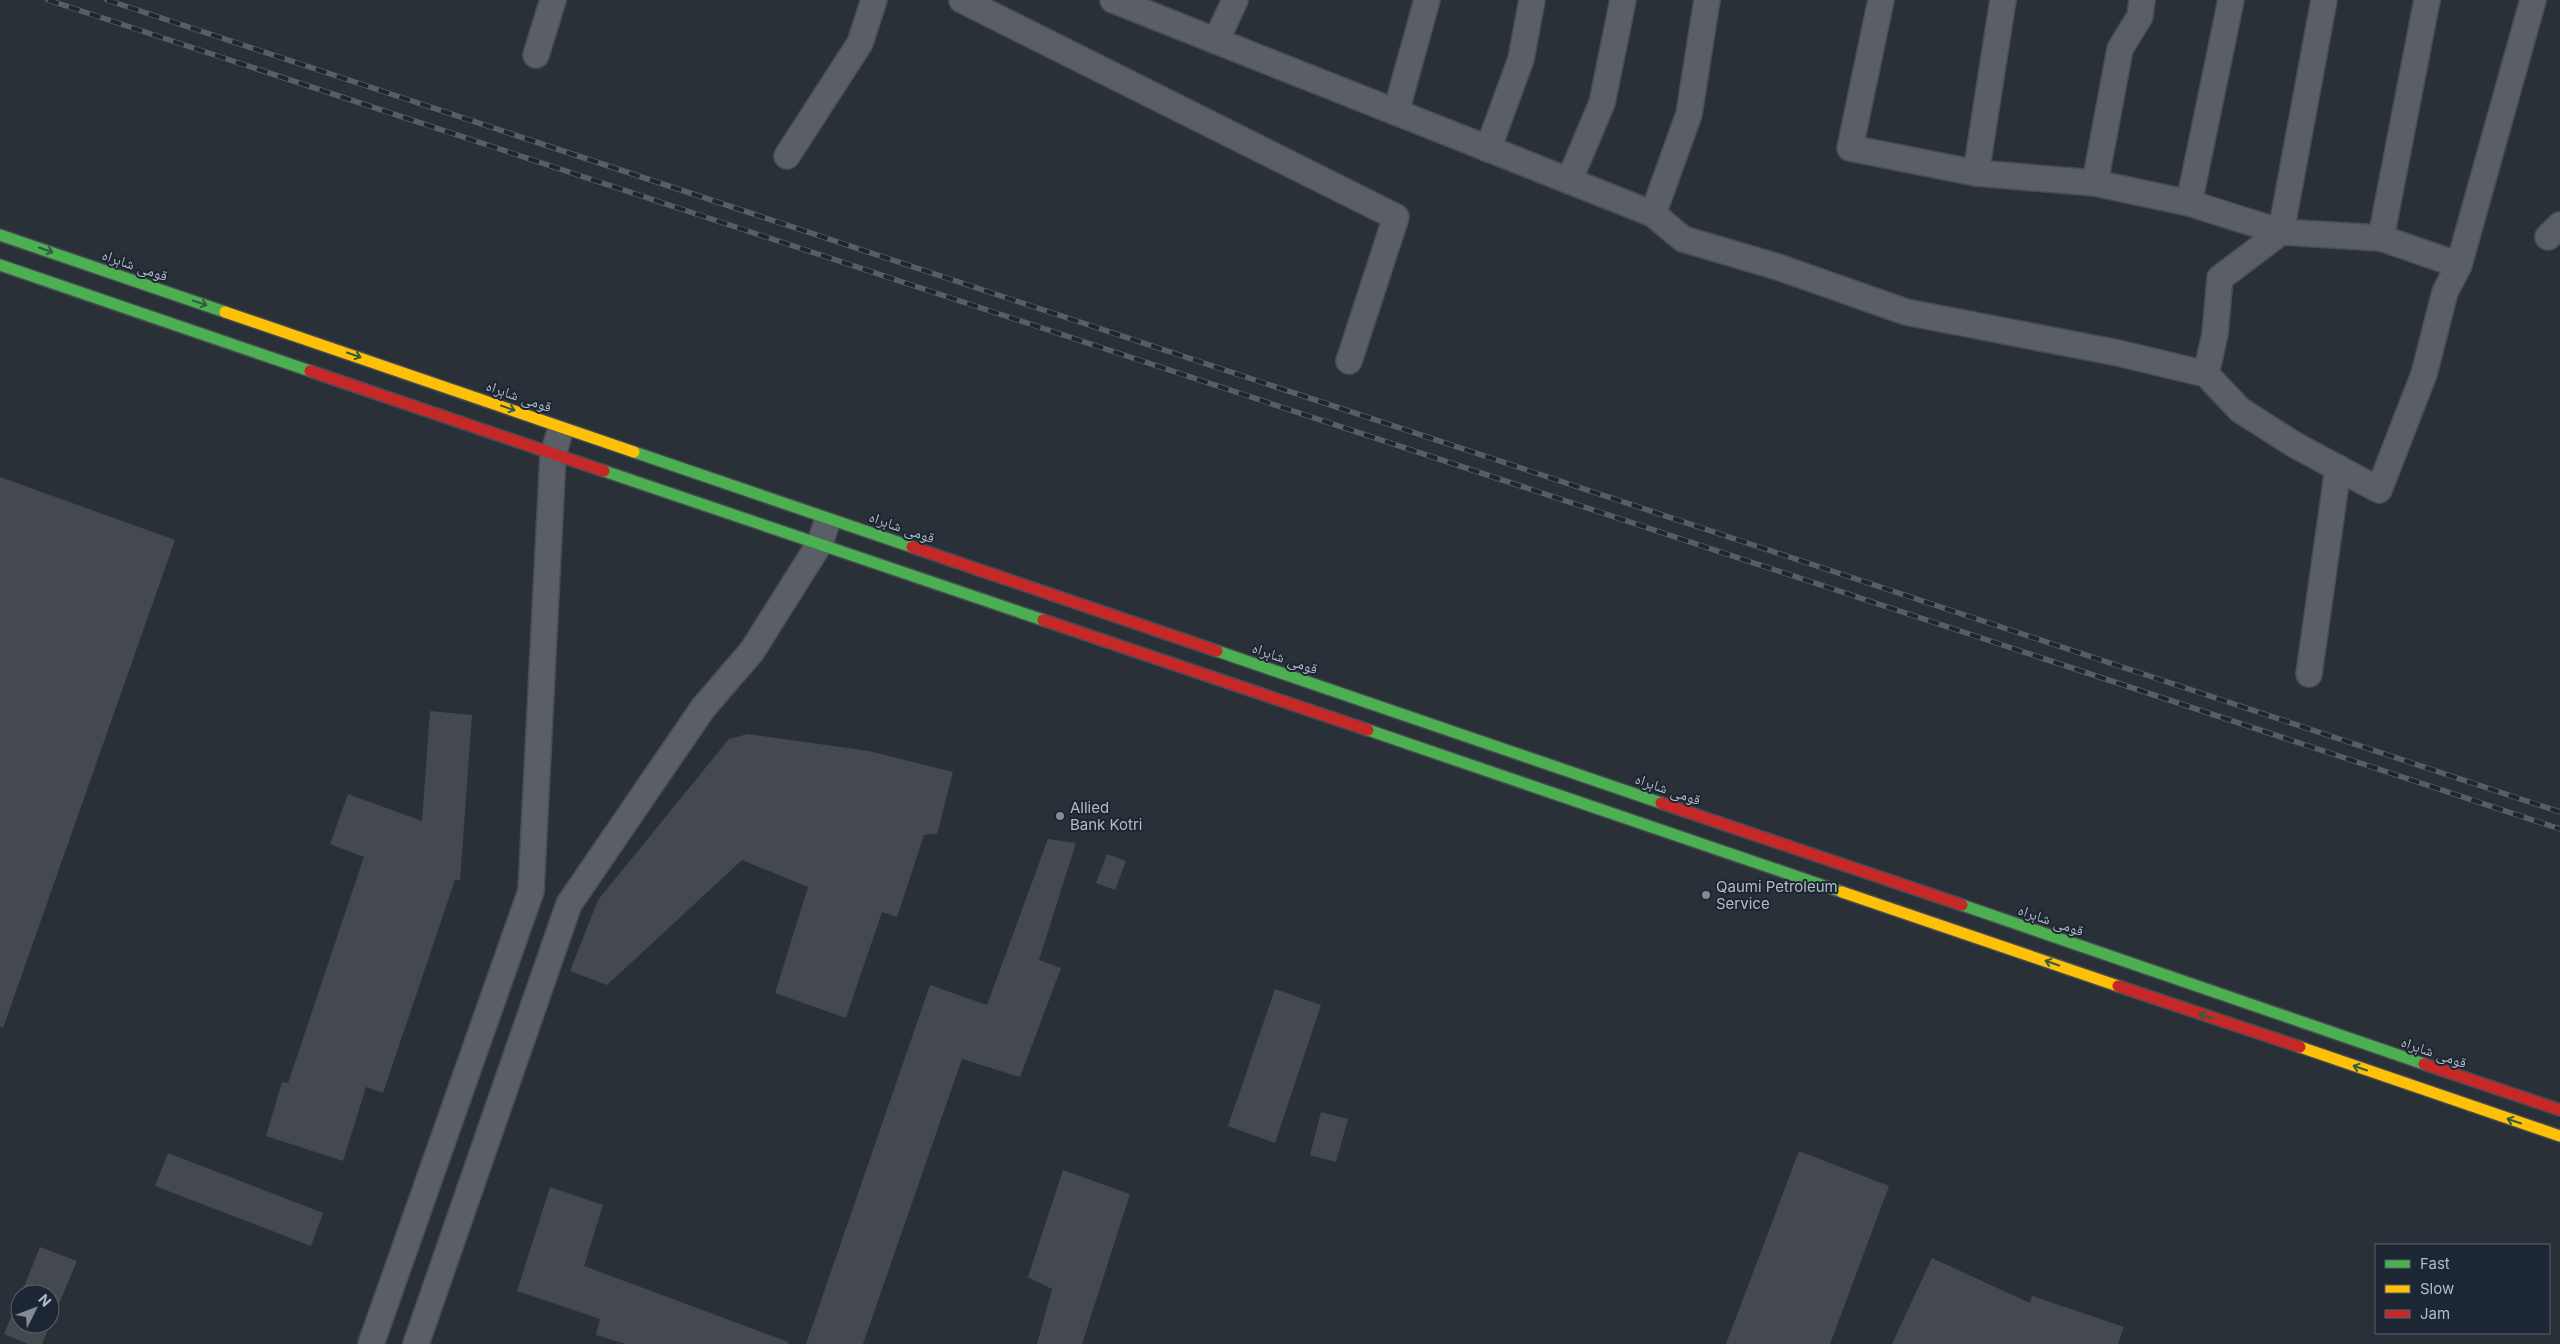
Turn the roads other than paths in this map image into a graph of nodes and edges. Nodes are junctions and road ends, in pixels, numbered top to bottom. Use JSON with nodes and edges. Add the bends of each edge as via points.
{"nodes":[{"id":1,"x":553,"y":0,"type":"edge"},
{"id":2,"x":874,"y":0,"type":"edge"},
{"id":3,"x":962,"y":0,"type":"edge"},
{"id":4,"x":1114,"y":0,"type":"edge"},
{"id":5,"x":1235,"y":0,"type":"edge"},
{"id":6,"x":1427,"y":0,"type":"edge"},
{"id":7,"x":1532,"y":0,"type":"edge"},
{"id":8,"x":1623,"y":0,"type":"edge"},
{"id":9,"x":1707,"y":0,"type":"edge"},
{"id":10,"x":1881,"y":0,"type":"edge"},
{"id":11,"x":2003,"y":0,"type":"edge"},
{"id":12,"x":2142,"y":0,"type":"edge"},
{"id":13,"x":2231,"y":0,"type":"edge"},
{"id":14,"x":2324,"y":0,"type":"edge"},
{"id":15,"x":2427,"y":0,"type":"edge"},
{"id":16,"x":2533,"y":0,"type":"edge"},
{"id":17,"x":1216,"y":41,"type":"junction"},
{"id":18,"x":536,"y":54,"type":"dead end"},
{"id":19,"x":1396,"y":112,"type":"junction"},
{"id":20,"x":1488,"y":149,"type":"junction"},
{"id":21,"x":787,"y":156,"type":"dead end"},
{"id":22,"x":1976,"y":173,"type":"junction"},
{"id":23,"x":1569,"y":181,"type":"junction"},
{"id":24,"x":2095,"y":183,"type":"junction"},
{"id":25,"x":2190,"y":203,"type":"junction"},
{"id":26,"x":1653,"y":214,"type":"junction"},
{"id":27,"x":2281,"y":232,"type":"junction"},
{"id":28,"x":0,"y":234,"type":"edge"},
{"id":29,"x":2381,"y":238,"type":"junction"},
{"id":30,"x":0,"y":265,"type":"edge"},
{"id":31,"x":2459,"y":265,"type":"junction"},
{"id":32,"x":1349,"y":361,"type":"dead end"},
{"id":33,"x":2206,"y":374,"type":"junction"},
{"id":34,"x":562,"y":426,"type":"junction"},
{"id":35,"x":554,"y":455,"type":"junction"},
{"id":36,"x":2338,"y":468,"type":"junction"},
{"id":37,"x":829,"y":518,"type":"junction"},
{"id":38,"x":820,"y":543,"type":"junction"},
{"id":39,"x":2309,"y":674,"type":"dead end"},
{"id":40,"x":2560,"y":1110,"type":"edge"},
{"id":41,"x":2560,"y":1136,"type":"edge"},
{"id":42,"x":371,"y":1344,"type":"edge"},
{"id":43,"x":416,"y":1344,"type":"edge"}],
"edges":[{"from":1,"to":18,"type":"street"},
{"from":2,"to":21,"type":"street","via":[[860,42]]},
{"from":3,"to":32,"type":"street","via":[[1396,216]]},
{"from":4,"to":17,"type":"street"},
{"from":5,"to":17,"type":"street"},
{"from":6,"to":19,"type":"street"},
{"from":7,"to":20,"type":"street","via":[[1521,60]]},
{"from":8,"to":23,"type":"street","via":[[1602,103]]},
{"from":9,"to":26,"type":"street","via":[[1689,114]]},
{"from":10,"to":22,"type":"street","via":[[1850,148]]},
{"from":11,"to":22,"type":"street"},
{"from":12,"to":24,"type":"street","via":[[2140,16],[2120,49]]},
{"from":13,"to":25,"type":"street"},
{"from":14,"to":27,"type":"street"},
{"from":15,"to":29,"type":"street"},
{"from":16,"to":31,"type":"street"},
{"from":17,"to":19,"type":"street"},
{"from":19,"to":20,"type":"street"},
{"from":20,"to":23,"type":"street"},
{"from":22,"to":24,"type":"street"},
{"from":23,"to":26,"type":"street"},
{"from":24,"to":25,"type":"street"},
{"from":25,"to":27,"type":"street"},
{"from":26,"to":33,"type":"street","via":[[1683,239],[1906,312],[2118,353]]},
{"from":27,"to":29,"type":"street"},
{"from":27,"to":33,"type":"street","via":[[2220,278],[2215,334]]},
{"from":28,"to":34,"type":"highway","name":"قومی شاہراہ","one_way":true},
{"from":29,"to":31,"type":"street"},
{"from":30,"to":35,"type":"highway"},
{"from":31,"to":36,"type":"street","via":[[2445,292],[2424,374],[2379,490]]},
{"from":33,"to":36,"type":"street","via":[[2240,410]]},
{"from":34,"to":35,"type":"street"},
{"from":34,"to":37,"type":"highway","name":"قومی شاہراہ"},
{"from":35,"to":38,"type":"highway"},
{"from":35,"to":42,"type":"street","via":[[531,891]]},
{"from":36,"to":39,"type":"street"},
{"from":37,"to":38,"type":"street"},
{"from":37,"to":40,"type":"highway","name":"قومی شاہراہ"},
{"from":41,"to":38,"type":"highway","one_way":true},
{"from":38,"to":43,"type":"street","via":[[752,651],[703,708],[569,904]]}]}
